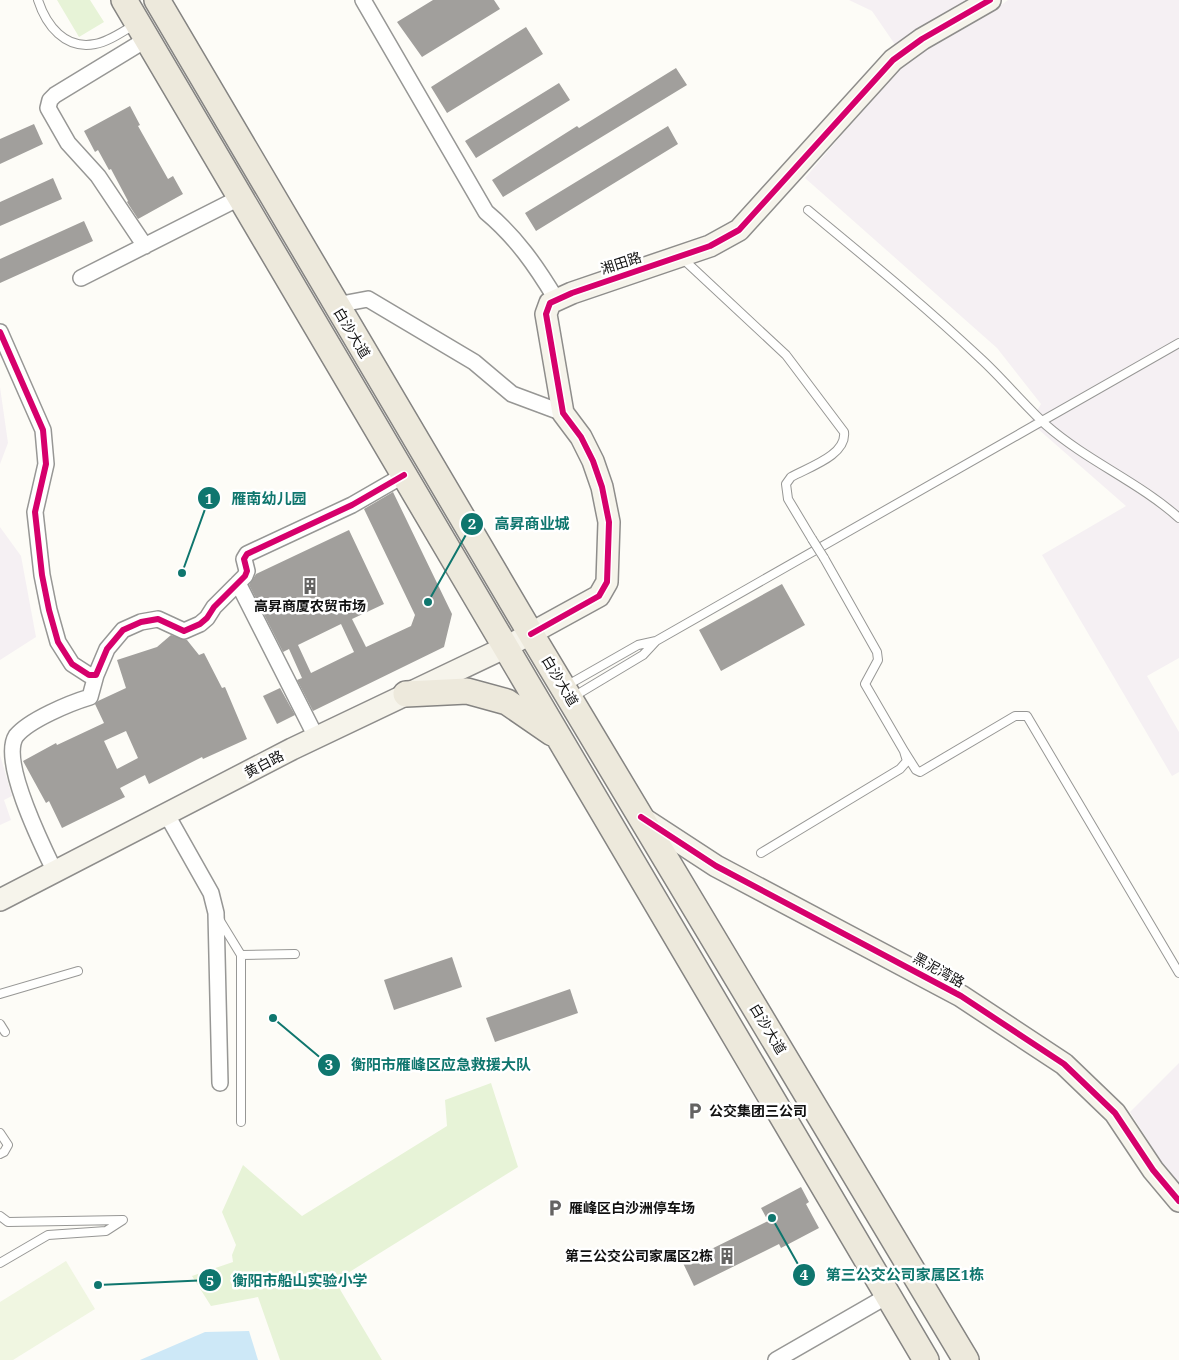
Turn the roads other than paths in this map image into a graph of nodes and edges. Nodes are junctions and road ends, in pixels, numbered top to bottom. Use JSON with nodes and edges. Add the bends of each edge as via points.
{"nodes":[{"id":1,"x":38,"y":0,"type":"edge"},
{"id":2,"x":124,"y":0,"type":"edge"},
{"id":3,"x":157,"y":0,"type":"edge"},
{"id":4,"x":363,"y":0,"type":"edge"},
{"id":5,"x":990,"y":0,"type":"edge"},
{"id":6,"x":143,"y":31,"type":"junction"},
{"id":7,"x":241,"y":198,"type":"junction"},
{"id":8,"x":808,"y":210,"type":"dead end"},
{"id":9,"x":145,"y":246,"type":"junction"},
{"id":10,"x":680,"y":256,"type":"junction"},
{"id":11,"x":81,"y":278,"type":"dead end"},
{"id":12,"x":556,"y":299,"type":"junction"},
{"id":13,"x":336,"y":305,"type":"junction"},
{"id":14,"x":0,"y":332,"type":"edge"},
{"id":15,"x":1179,"y":343,"type":"edge"},
{"id":16,"x":562,"y":413,"type":"junction"},
{"id":17,"x":1043,"y":421,"type":"junction"},
{"id":18,"x":404,"y":475,"type":"junction"},
{"id":19,"x":1179,"y":518,"type":"edge"},
{"id":20,"x":238,"y":583,"type":"junction"},
{"id":21,"x":531,"y":634,"type":"junction"},
{"id":22,"x":656,"y":641,"type":"junction"},
{"id":23,"x":506,"y":647,"type":"junction"},
{"id":24,"x":96,"y":675,"type":"junction"},
{"id":25,"x":567,"y":693,"type":"junction"},
{"id":26,"x":406,"y":694,"type":"junction"},
{"id":27,"x":316,"y":738,"type":"junction"},
{"id":28,"x":560,"y":739,"type":"junction"},
{"id":29,"x":904,"y":751,"type":"junction"},
{"id":30,"x":167,"y":815,"type":"junction"},
{"id":31,"x":641,"y":817,"type":"junction"},
{"id":32,"x":761,"y":853,"type":"dead end"},
{"id":33,"x":55,"y":872,"type":"junction"},
{"id":34,"x":0,"y":900,"type":"edge"},
{"id":35,"x":216,"y":913,"type":"junction"},
{"id":36,"x":295,"y":954,"type":"dead end"},
{"id":37,"x":241,"y":955,"type":"junction"},
{"id":38,"x":78,"y":971,"type":"dead end"},
{"id":39,"x":1179,"y":972,"type":"edge"},
{"id":40,"x":0,"y":994,"type":"edge"},
{"id":41,"x":0,"y":1024,"type":"edge"},
{"id":42,"x":5,"y":1032,"type":"dead end"},
{"id":43,"x":220,"y":1083,"type":"dead end"},
{"id":44,"x":241,"y":1122,"type":"dead end"},
{"id":45,"x":0,"y":1133,"type":"edge"},
{"id":46,"x":0,"y":1154,"type":"edge"},
{"id":47,"x":1179,"y":1201,"type":"edge"},
{"id":48,"x":0,"y":1216,"type":"edge"},
{"id":49,"x":0,"y":1263,"type":"edge"},
{"id":50,"x":889,"y":1295,"type":"junction"},
{"id":51,"x":776,"y":1360,"type":"edge"},
{"id":52,"x":926,"y":1360,"type":"edge"},
{"id":53,"x":966,"y":1360,"type":"edge"}],
"edges":[{"from":1,"to":6,"type":"lane","via":[[52,27],[71,43],[96,44]]},
{"from":2,"to":6,"type":"main road","name":"白沙大道"},
{"from":3,"to":13,"type":"main road","name":"白沙大道"},
{"from":4,"to":12,"type":"street","via":[[486,212],[533,260]]},
{"from":5,"to":10,"type":"street","name":"湘田路","via":[[922,39],[893,60],[739,230],[710,246]]},
{"from":6,"to":7,"type":"main road","name":"白沙大道"},
{"from":6,"to":9,"type":"street","via":[[55,95],[48,108],[68,143],[98,176]]},
{"from":7,"to":9,"type":"street"},
{"from":7,"to":18,"type":"main road","name":"白沙大道"},
{"from":8,"to":17,"type":"lane","via":[[922,305],[981,358]]},
{"from":9,"to":11,"type":"street"},
{"from":10,"to":12,"type":"street","name":"湘田路"},
{"from":10,"to":29,"type":"lane","bridge":true,"via":[[786,355],[844,432],[845,438],[838,451],[791,477],[786,484],[788,499],[877,652],[878,660],[865,684]]},
{"from":12,"to":16,"type":"street","via":[[550,303],[546,314]]},
{"from":13,"to":16,"type":"street","via":[[368,299],[474,362],[512,394]]},
{"from":13,"to":21,"type":"main road","name":"白沙大道"},
{"from":14,"to":24,"type":"street","via":[[43,430],[46,464],[35,512],[48,610],[58,642],[72,664],[89,675]]},
{"from":15,"to":17,"type":"lane"},
{"from":16,"to":21,"type":"street","via":[[581,437],[602,487],[609,522],[607,582],[599,596]]},
{"from":17,"to":19,"type":"lane","via":[[1094,460],[1159,500]]},
{"from":17,"to":22,"type":"lane"},
{"from":18,"to":20,"type":"street","via":[[352,505],[249,553],[244,559],[247,573]]},
{"from":18,"to":23,"type":"main road","name":"白沙大道"},
{"from":20,"to":24,"type":"street","via":[[214,607],[208,618],[192,628],[184,631],[158,619],[123,630],[107,649]]},
{"from":20,"to":27,"type":"street"},
{"from":21,"to":23,"type":"street","name":"黄白路"},
{"from":21,"to":25,"type":"main road","name":"白沙大道"},
{"from":22,"to":25,"type":"lane","via":[[638,645]]},
{"from":22,"to":25,"type":"lane","via":[[644,655]]},
{"from":23,"to":26,"type":"street","name":"黄白路"},
{"from":23,"to":28,"type":"main road","name":"白沙大道"},
{"from":24,"to":33,"type":"street","via":[[90,697],[63,705],[16,737],[12,746],[24,810]]},
{"from":25,"to":31,"type":"main road","name":"白沙大道"},
{"from":26,"to":27,"type":"street","name":"黄白路"},
{"from":26,"to":28,"type":"main road","via":[[467,691],[507,702]]},
{"from":27,"to":30,"type":"street","name":"黄白路"},
{"from":28,"to":50,"type":"main road","name":"白沙大道"},
{"from":29,"to":32,"type":"lane","via":[[907,761],[903,766]]},
{"from":29,"to":39,"type":"lane","via":[[920,772],[1015,716],[1027,716]]},
{"from":30,"to":33,"type":"street","name":"黄白路"},
{"from":30,"to":35,"type":"street","via":[[211,893]]},
{"from":31,"to":47,"type":"street","name":"黑泥湾路","via":[[716,866],[961,996],[1064,1064],[1116,1113],[1153,1170]]},
{"from":31,"to":53,"type":"main road","name":"白沙大道"},
{"from":33,"to":34,"type":"street","name":"黄白路"},
{"from":35,"to":37,"type":"lane"},
{"from":35,"to":43,"type":"street"},
{"from":36,"to":37,"type":"lane"},
{"from":37,"to":44,"type":"lane"},
{"from":38,"to":40,"type":"lane"},
{"from":41,"to":42,"type":"lane"},
{"from":45,"to":46,"type":"lane","via":[[8,1145]]},
{"from":48,"to":49,"type":"lane","via":[[8,1222],[123,1220],[106,1232],[48,1235]]},
{"from":50,"to":51,"type":"street"},
{"from":50,"to":52,"type":"main road","name":"白沙大道"}]}
